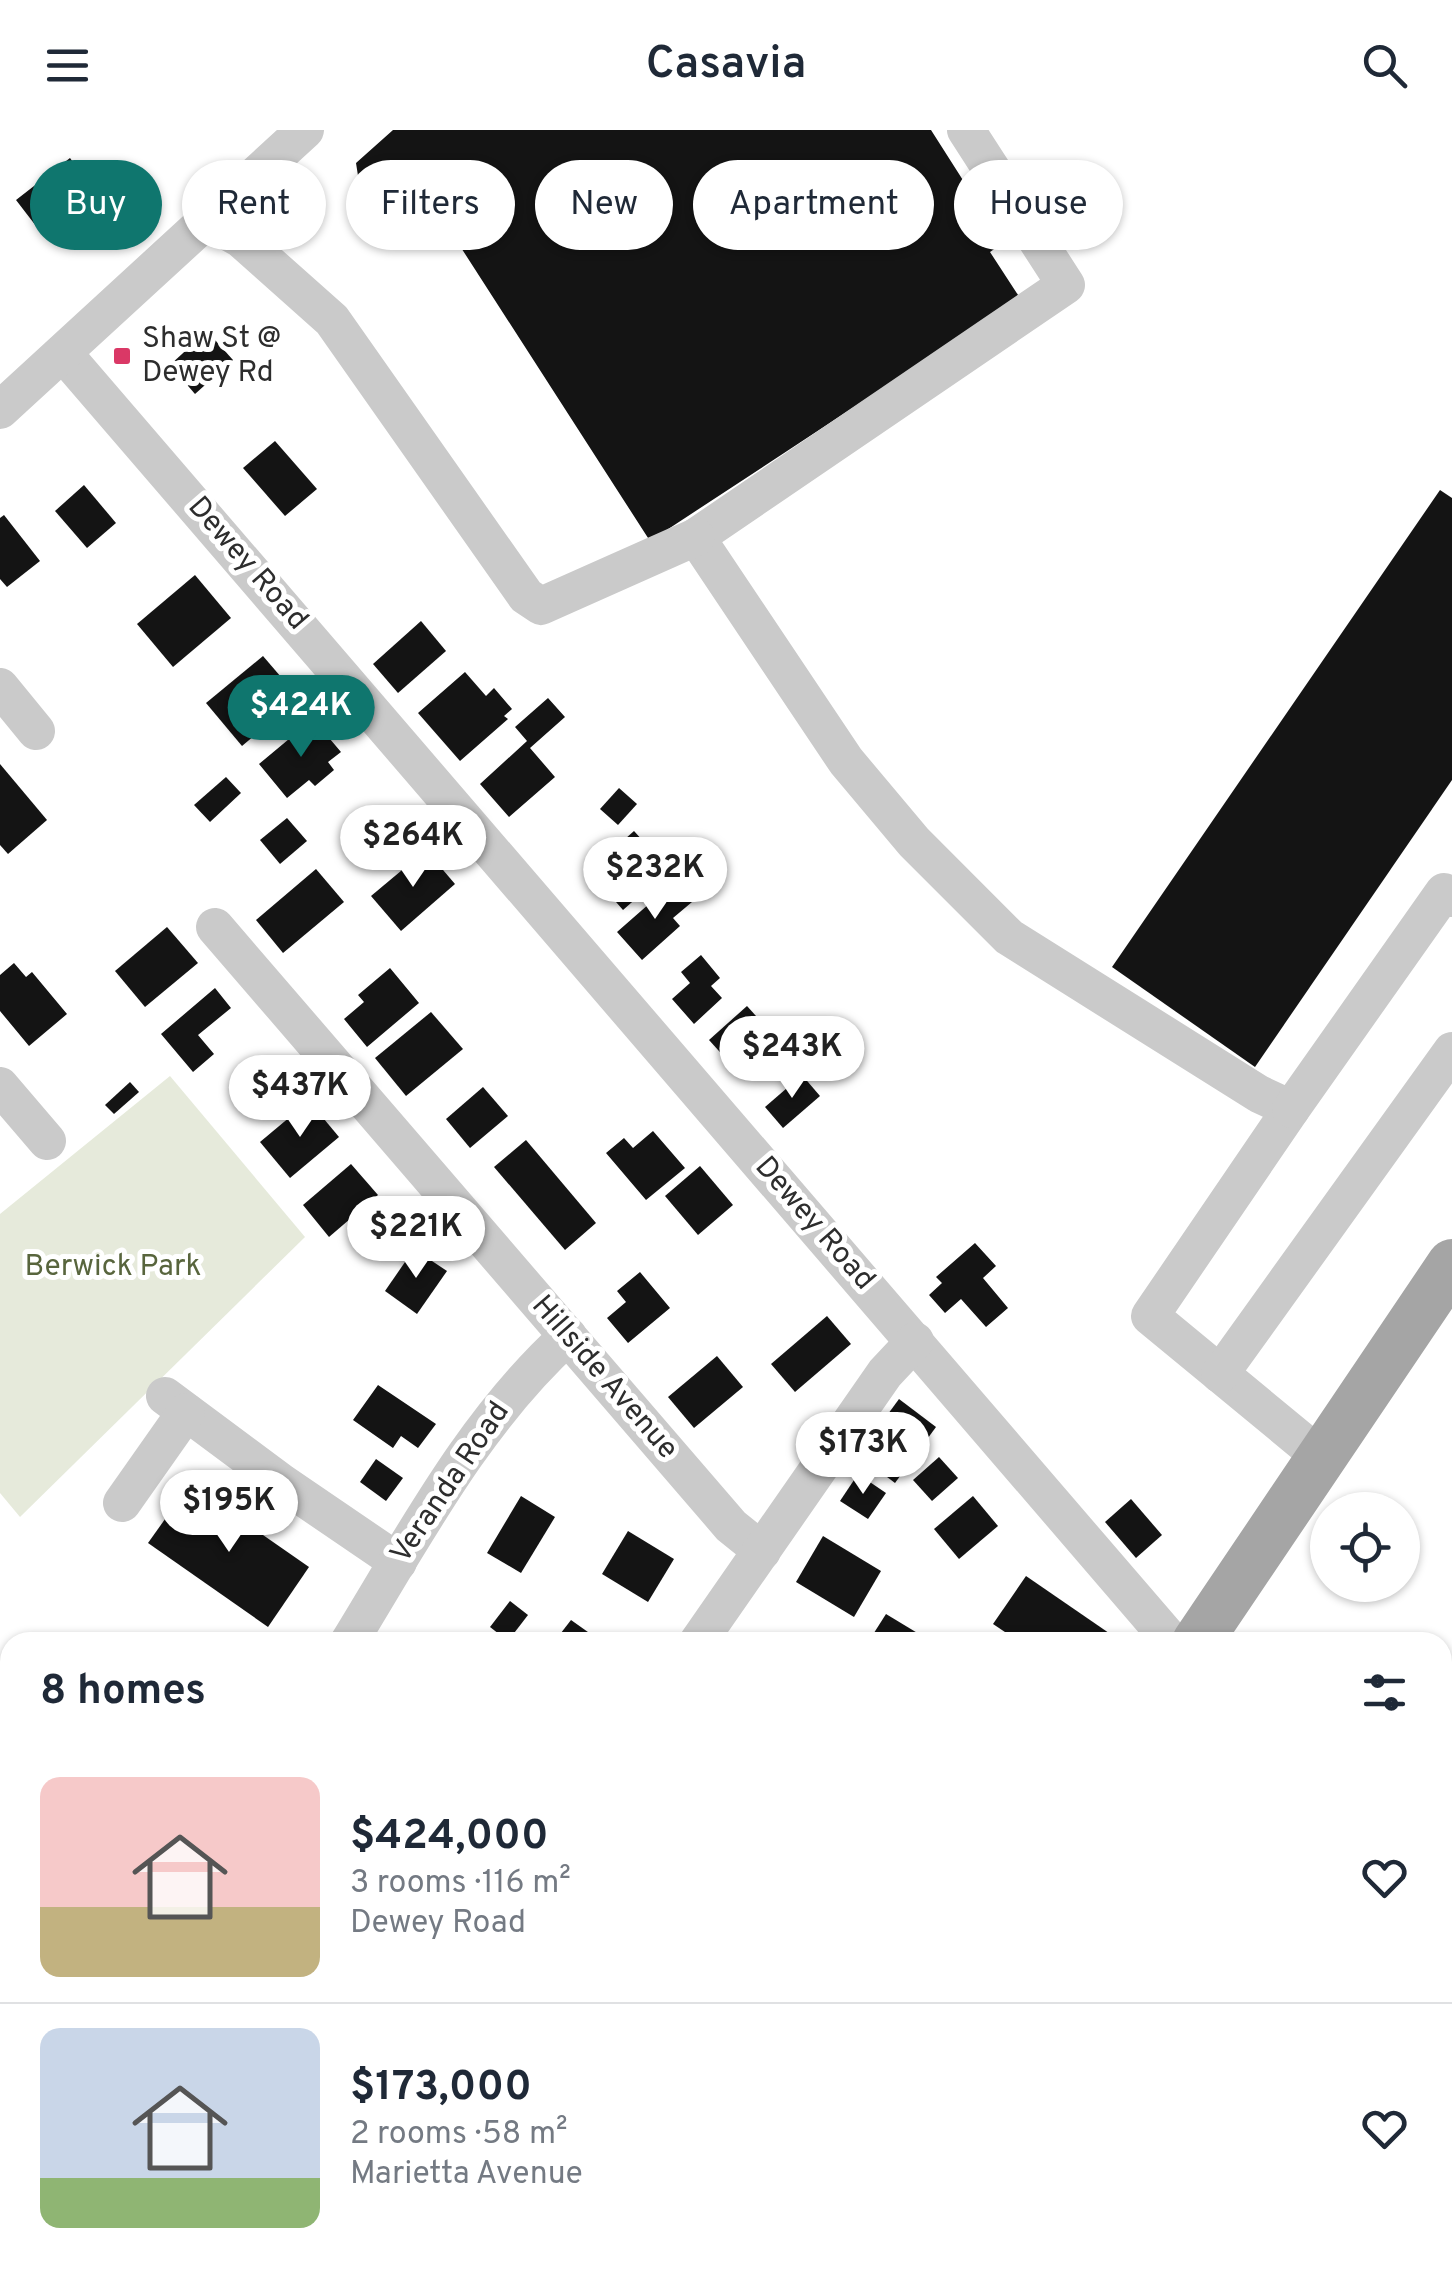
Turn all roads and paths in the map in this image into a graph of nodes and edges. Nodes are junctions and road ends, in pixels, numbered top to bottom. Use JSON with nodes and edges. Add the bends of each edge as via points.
{"nodes":[{"id":1,"x":305,"y":130,"type":"edge"},
{"id":2,"x":966,"y":130,"type":"edge"},
{"id":3,"x":272,"y":160,"type":"edge"},
{"id":4,"x":182,"y":242,"type":"edge"},
{"id":5,"x":253,"y":250,"type":"edge"},
{"id":6,"x":63,"y":353,"type":"junction"},
{"id":7,"x":0,"y":410,"type":"edge"},
{"id":8,"x":696,"y":538,"type":"junction"},
{"id":9,"x":0,"y":687,"type":"edge"},
{"id":10,"x":36,"y":731,"type":"dead end"},
{"id":11,"x":1449,"y":890,"type":"edge"},
{"id":12,"x":215,"y":927,"type":"dead end"},
{"id":13,"x":1452,"y":1050,"type":"edge"},
{"id":14,"x":0,"y":1086,"type":"edge"},
{"id":15,"x":1291,"y":1109,"type":"junction"},
{"id":16,"x":47,"y":1142,"type":"dead end"},
{"id":17,"x":1452,"y":1264,"type":"edge"},
{"id":18,"x":568,"y":1336,"type":"junction"},
{"id":19,"x":915,"y":1341,"type":"junction"},
{"id":20,"x":1220,"y":1374,"type":"junction"},
{"id":21,"x":1322,"y":1458,"type":"junction"},
{"id":22,"x":122,"y":1503,"type":"dead end"},
{"id":23,"x":762,"y":1551,"type":"junction"},
{"id":24,"x":398,"y":1562,"type":"junction"},
{"id":25,"x":355,"y":1632,"type":"edge"},
{"id":26,"x":705,"y":1632,"type":"edge"},
{"id":27,"x":1163,"y":1632,"type":"edge"},
{"id":28,"x":1204,"y":1632,"type":"edge"}],
"edges":[{"from":1,"to":3,"type":"street"},
{"from":2,"to":8,"type":"street","via":[[1066,285]]},
{"from":4,"to":6,"type":"street"},
{"from":5,"to":8,"type":"street","via":[[332,320],[526,596],[540,606]]},
{"from":6,"to":7,"type":"street"},
{"from":6,"to":19,"type":"street","name":"Dewey Road"},
{"from":8,"to":15,"type":"street","via":[[846,760],[914,842],[1009,937]]},
{"from":9,"to":10,"type":"street"},
{"from":11,"to":15,"type":"street"},
{"from":12,"to":18,"type":"street","name":"Hillside Avenue"},
{"from":13,"to":20,"type":"street"},
{"from":14,"to":16,"type":"street"},
{"from":15,"to":20,"type":"street","via":[[1150,1316]]},
{"from":17,"to":21,"type":"main road"},
{"from":18,"to":23,"type":"street","name":"Hillside Avenue","via":[[732,1526]]},
{"from":18,"to":24,"type":"street","name":"Veranda Road","via":[[510,1394]]},
{"from":19,"to":23,"type":"street"},
{"from":19,"to":27,"type":"street","name":"Dewey Road"},
{"from":20,"to":21,"type":"street"},
{"from":21,"to":28,"type":"main road"},
{"from":22,"to":24,"type":"street","via":[[176,1404]]},
{"from":23,"to":26,"type":"street"},
{"from":24,"to":25,"type":"street","name":"Veranda Road"}]}
